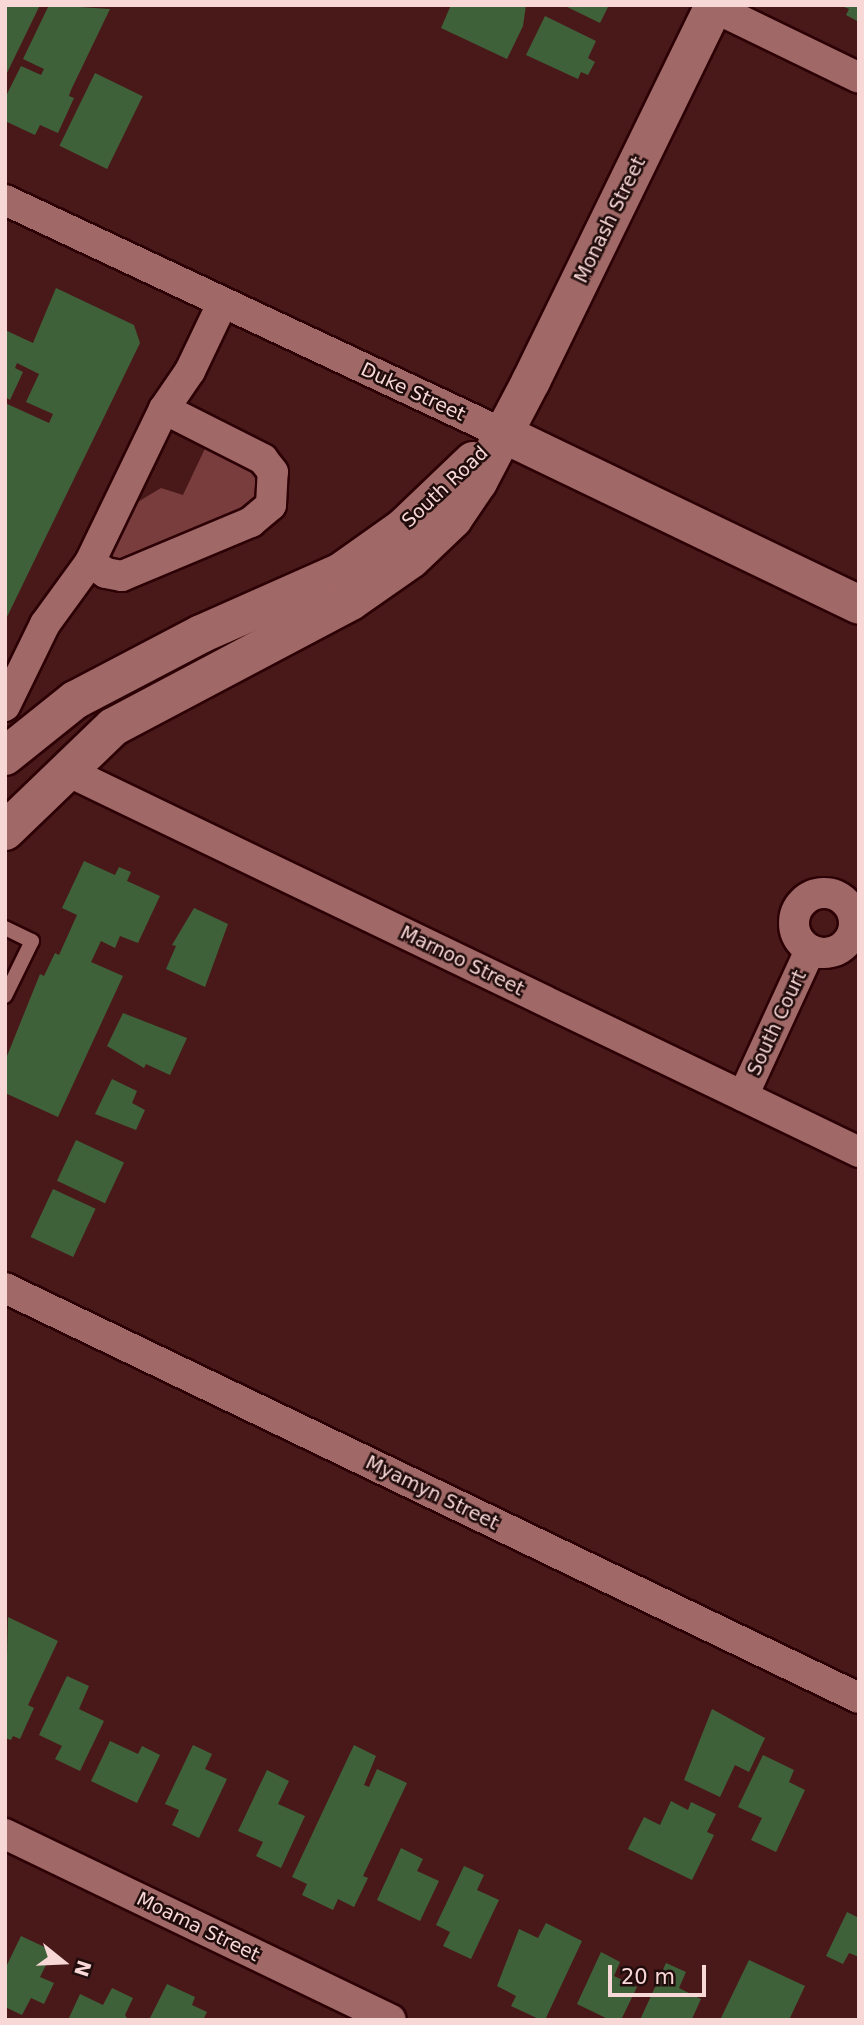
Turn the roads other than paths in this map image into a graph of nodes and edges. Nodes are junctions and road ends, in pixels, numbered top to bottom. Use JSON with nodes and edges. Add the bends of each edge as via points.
{"nodes":[{"id":1,"x":714,"y":6,"type":"edge"},
{"id":2,"x":859,"y":78,"type":"edge"},
{"id":3,"x":5,"y":200,"type":"edge"},
{"id":4,"x":222,"y":304,"type":"junction"},
{"id":5,"x":164,"y":409,"type":"junction"},
{"id":6,"x":502,"y":433,"type":"junction"},
{"id":7,"x":90,"y":562,"type":"junction"},
{"id":8,"x":859,"y":605,"type":"edge"},
{"id":9,"x":5,"y":706,"type":"edge"},
{"id":10,"x":5,"y":756,"type":"edge"},
{"id":11,"x":65,"y":770,"type":"junction"},
{"id":12,"x":5,"y":831,"type":"edge"},
{"id":13,"x":5,"y":928,"type":"edge"},
{"id":14,"x":810,"y":950,"type":"dead end"},
{"id":15,"x":5,"y":996,"type":"edge"},
{"id":16,"x":743,"y":1096,"type":"junction"},
{"id":17,"x":859,"y":1152,"type":"edge"},
{"id":18,"x":5,"y":1288,"type":"edge"},
{"id":19,"x":859,"y":1698,"type":"edge"},
{"id":20,"x":5,"y":1834,"type":"edge"},
{"id":21,"x":391,"y":2020,"type":"edge"}],
"edges":[{"from":1,"to":2,"type":"street"},
{"from":1,"to":6,"type":"street","name":"Monash Street"},
{"from":3,"to":4,"type":"street","name":"Duke Street"},
{"from":4,"to":5,"type":"street","via":[[190,371]]},
{"from":4,"to":6,"type":"street","name":"Duke Street"},
{"from":5,"to":7,"type":"street"},
{"from":5,"to":7,"type":"street","via":[[263,459],[273,472],[271,505],[251,522],[122,576],[106,573]]},
{"from":6,"to":8,"type":"street","name":"Duke Street"},
{"from":6,"to":10,"type":"street","name":"South Road","via":[[402,528],[341,572],[201,634],[107,683],[75,701]]},
{"from":6,"to":11,"type":"street","name":"South Road","via":[[453,519],[411,559],[351,601],[113,727]]},
{"from":7,"to":9,"type":"street","via":[[45,624]]},
{"from":11,"to":12,"type":"street","name":"South Road"},
{"from":11,"to":16,"type":"street","name":"Marnoo Street"},
{"from":13,"to":15,"type":"lane","via":[[32,941]]},
{"from":14,"to":16,"type":"street","name":"South Court"},
{"from":16,"to":17,"type":"street","name":"Marnoo Street"},
{"from":18,"to":19,"type":"street","name":"Myamyn Street"},
{"from":20,"to":21,"type":"street","name":"Moama Street"}]}
